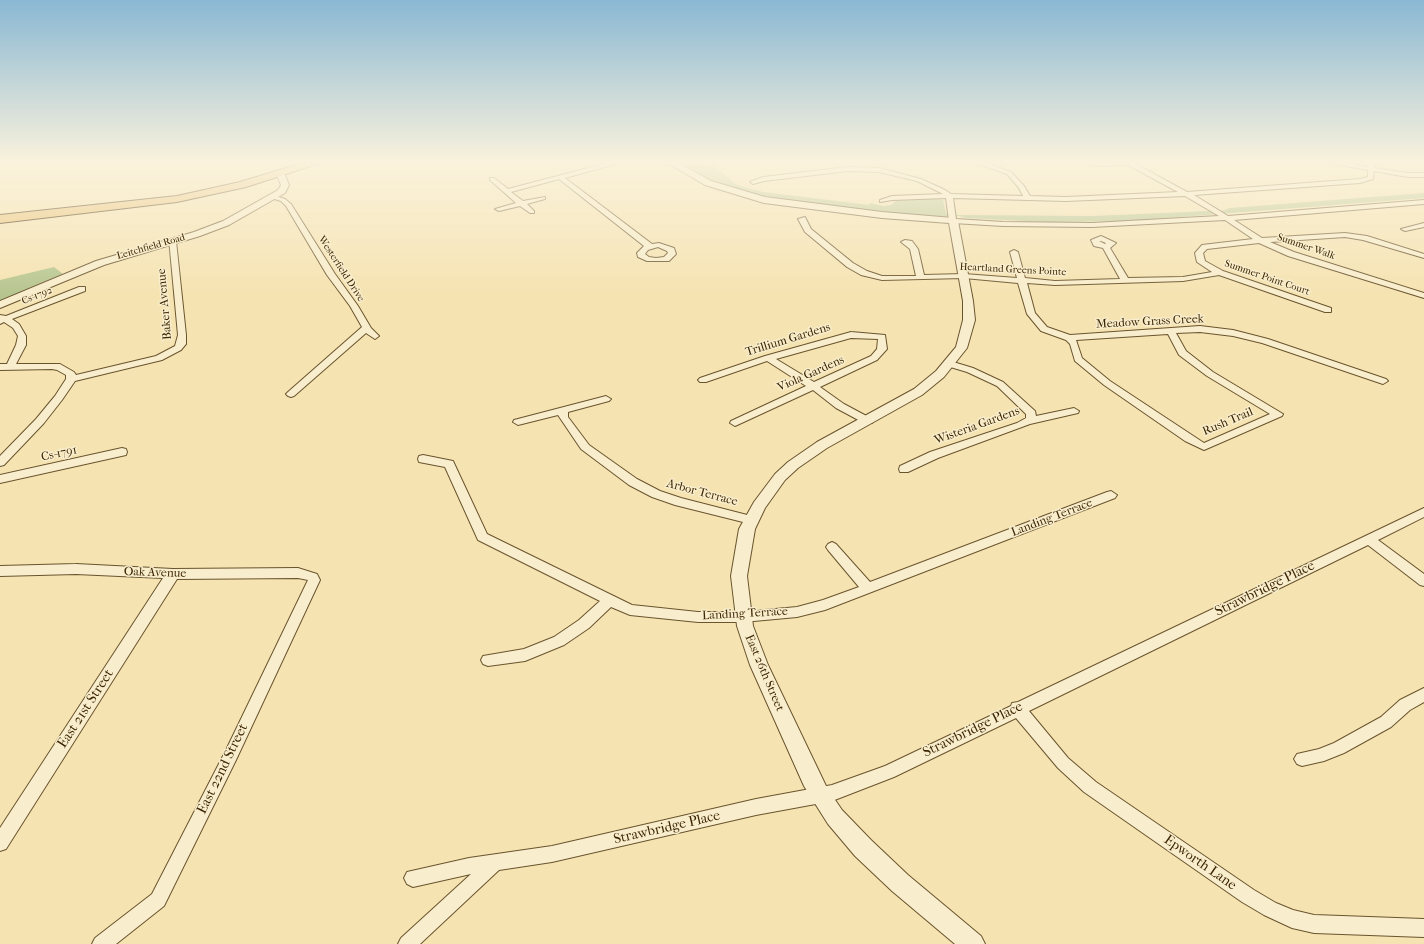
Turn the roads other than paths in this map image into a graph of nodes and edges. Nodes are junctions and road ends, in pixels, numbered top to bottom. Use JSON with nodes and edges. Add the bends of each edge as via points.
{"nodes":[{"id":1,"x":122,"y":206,"type":"edge"},
{"id":2,"x":257,"y":206,"type":"edge"},
{"id":3,"x":290,"y":206,"type":"edge"},
{"id":4,"x":512,"y":206,"type":"edge"},
{"id":5,"x":524,"y":206,"type":"edge"},
{"id":6,"x":597,"y":206,"type":"edge"},
{"id":7,"x":812,"y":206,"type":"edge"},
{"id":8,"x":951,"y":206,"type":"edge"},
{"id":9,"x":1208,"y":206,"type":"edge"},
{"id":10,"x":1374,"y":206,"type":"edge"},
{"id":11,"x":499,"y":209,"type":"dead end"},
{"id":12,"x":532,"y":212,"type":"dead end"},
{"id":13,"x":1227,"y":218,"type":"junction"},
{"id":14,"x":0,"y":219,"type":"edge"},
{"id":15,"x":802,"y":219,"type":"dead end"},
{"id":16,"x":953,"y":221,"type":"junction"},
{"id":17,"x":1424,"y":225,"type":"edge"},
{"id":18,"x":1405,"y":229,"type":"dead end"},
{"id":19,"x":172,"y":241,"type":"junction"},
{"id":20,"x":1261,"y":241,"type":"junction"},
{"id":21,"x":905,"y":242,"type":"dead end"},
{"id":22,"x":649,"y":246,"type":"dead end"},
{"id":23,"x":1106,"y":247,"type":"dead end"},
{"id":24,"x":1014,"y":252,"type":"dead end"},
{"id":25,"x":1424,"y":256,"type":"edge"},
{"id":26,"x":1220,"y":273,"type":"junction"},
{"id":27,"x":964,"y":276,"type":"junction"},
{"id":28,"x":921,"y":278,"type":"junction"},
{"id":29,"x":1023,"y":280,"type":"junction"},
{"id":30,"x":1125,"y":280,"type":"junction"},
{"id":31,"x":82,"y":289,"type":"dead end"},
{"id":32,"x":1424,"y":296,"type":"edge"},
{"id":33,"x":0,"y":305,"type":"edge"},
{"id":34,"x":1328,"y":310,"type":"dead end"},
{"id":35,"x":2,"y":319,"type":"edge"},
{"id":36,"x":366,"y":328,"type":"junction"},
{"id":37,"x":1171,"y":332,"type":"junction"},
{"id":38,"x":375,"y":336,"type":"dead end"},
{"id":39,"x":882,"y":337,"type":"joint"},
{"id":40,"x":1069,"y":338,"type":"junction"},
{"id":41,"x":768,"y":358,"type":"junction"},
{"id":42,"x":950,"y":364,"type":"junction"},
{"id":43,"x":12,"y":365,"type":"junction"},
{"id":44,"x":0,"y":367,"type":"edge"},
{"id":45,"x":71,"y":380,"type":"junction"},
{"id":46,"x":703,"y":380,"type":"dead end"},
{"id":47,"x":1383,"y":381,"type":"dead end"},
{"id":48,"x":813,"y":386,"type":"junction"},
{"id":49,"x":291,"y":394,"type":"dead end"},
{"id":50,"x":606,"y":399,"type":"dead end"},
{"id":51,"x":563,"y":410,"type":"junction"},
{"id":52,"x":1074,"y":411,"type":"dead end"},
{"id":53,"x":1029,"y":421,"type":"junction"},
{"id":54,"x":518,"y":422,"type":"dead end"},
{"id":55,"x":868,"y":422,"type":"junction"},
{"id":56,"x":735,"y":423,"type":"dead end"},
{"id":57,"x":122,"y":452,"type":"dead end"},
{"id":58,"x":423,"y":458,"type":"dead end"},
{"id":59,"x":0,"y":462,"type":"edge"},
{"id":60,"x":904,"y":469,"type":"dead end"},
{"id":61,"x":0,"y":479,"type":"edge"},
{"id":62,"x":1111,"y":496,"type":"dead end"},
{"id":63,"x":1424,"y":512,"type":"edge"},
{"id":64,"x":751,"y":520,"type":"junction"},
{"id":65,"x":1368,"y":540,"type":"junction"},
{"id":66,"x":832,"y":548,"type":"dead end"},
{"id":67,"x":0,"y":571,"type":"edge"},
{"id":68,"x":173,"y":574,"type":"junction"},
{"id":69,"x":309,"y":575,"type":"joint"},
{"id":70,"x":1424,"y":581,"type":"edge"},
{"id":71,"x":868,"y":590,"type":"junction"},
{"id":72,"x":610,"y":600,"type":"junction"},
{"id":73,"x":743,"y":617,"type":"junction"},
{"id":74,"x":488,"y":660,"type":"dead end"},
{"id":75,"x":1424,"y":694,"type":"edge"},
{"id":76,"x":1017,"y":708,"type":"junction"},
{"id":77,"x":1302,"y":759,"type":"dead end"},
{"id":78,"x":820,"y":796,"type":"junction"},
{"id":79,"x":0,"y":843,"type":"edge"},
{"id":80,"x":494,"y":863,"type":"junction"},
{"id":81,"x":413,"y":878,"type":"dead end"},
{"id":82,"x":1424,"y":928,"type":"edge"},
{"id":83,"x":101,"y":944,"type":"edge"},
{"id":84,"x":407,"y":944,"type":"edge"},
{"id":85,"x":972,"y":944,"type":"edge"}],
"edges":[{"from":1,"to":14,"type":"main road"},
{"from":2,"to":19,"type":"street","name":"Leitchfield Road","via":[[226,223]]},
{"from":3,"to":36,"type":"street","name":"Westerfield Drive"},
{"from":4,"to":11,"type":"street"},
{"from":5,"to":12,"type":"street"},
{"from":6,"to":22,"type":"street"},
{"from":7,"to":16,"type":"street"},
{"from":8,"to":16,"type":"street"},
{"from":9,"to":13,"type":"street","name":"Summer Walk"},
{"from":10,"to":13,"type":"street"},
{"from":13,"to":16,"type":"street","via":[[1092,225]]},
{"from":13,"to":20,"type":"street","name":"Summer Walk"},
{"from":15,"to":28,"type":"street","name":"Heartland Greens Pointe","via":[[808,230],[864,273],[882,278]]},
{"from":16,"to":27,"type":"street","name":"East 26th Street"},
{"from":17,"to":18,"type":"street"},
{"from":19,"to":33,"type":"street","name":"Leitchfield Road","via":[[78,271]]},
{"from":19,"to":45,"type":"street","name":"Baker Avenue","via":[[181,344],[159,358]]},
{"from":20,"to":25,"type":"street","name":"Summer Point Court","via":[[1345,235]]},
{"from":20,"to":26,"type":"street","name":"Summer Point Court","via":[[1205,247],[1199,253],[1201,262]]},
{"from":20,"to":32,"type":"street","name":"Summer Walk","via":[[1291,254]]},
{"from":21,"to":28,"type":"street","via":[[916,252]]},
{"from":23,"to":30,"type":"street"},
{"from":24,"to":29,"type":"street","name":"Meadow Grass Creek"},
{"from":26,"to":30,"type":"street","name":"Heartland Greens Pointe","via":[[1183,280]]},
{"from":26,"to":34,"type":"street","name":"Summer Point Court"},
{"from":27,"to":28,"type":"street","name":"Heartland Greens Pointe"},
{"from":27,"to":29,"type":"street","name":"Heartland Greens Pointe"},
{"from":27,"to":42,"type":"street","name":"East 26th Street","via":[[969,320],[965,339]]},
{"from":29,"to":30,"type":"street","name":"Heartland Greens Pointe","via":[[1055,283]]},
{"from":29,"to":40,"type":"street","name":"Meadow Grass Creek","via":[[1031,314],[1044,329]]},
{"from":31,"to":35,"type":"street","name":"Cs-1792"},
{"from":35,"to":43,"type":"street","via":[[16,326],[22,336]]},
{"from":36,"to":38,"type":"street","name":"Westerfield Drive"},
{"from":36,"to":49,"type":"street"},
{"from":37,"to":40,"type":"street","name":"Meadow Grass Creek"},
{"from":37,"to":40,"type":"street","name":"Rush Trail","via":[[1182,352],[1210,374],[1278,414],[1204,447],[1107,383],[1078,359],[1074,343]]},
{"from":37,"to":47,"type":"street","name":"Meadow Grass Creek","via":[[1200,329],[1233,333],[1265,341]]},
{"from":39,"to":41,"type":"street","name":"Trillium Gardens","via":[[844,336]]},
{"from":39,"to":48,"type":"street","name":"Viola Gardens","via":[[882,349],[874,358]]},
{"from":41,"to":46,"type":"street","name":"Trillium Gardens"},
{"from":41,"to":48,"type":"street"},
{"from":42,"to":53,"type":"street","name":"Wisteria Gardens","via":[[1000,384],[1031,413]]},
{"from":42,"to":55,"type":"street","name":"East 26th Street","via":[[918,392]]},
{"from":43,"to":44,"type":"street"},
{"from":43,"to":45,"type":"street","via":[[60,367],[69,372]]},
{"from":45,"to":59,"type":"street","via":[[40,421]]},
{"from":48,"to":55,"type":"street"},
{"from":48,"to":56,"type":"street","name":"Viola Gardens"},
{"from":50,"to":51,"type":"street"},
{"from":51,"to":54,"type":"street"},
{"from":51,"to":64,"type":"street","name":"Arbor Terrace","via":[[563,416],[585,447],[633,482],[656,494],[680,502]]},
{"from":52,"to":53,"type":"street"},
{"from":53,"to":60,"type":"street","name":"Wisteria Gardens","via":[[934,455]]},
{"from":55,"to":64,"type":"street","name":"East 26th Street","via":[[822,446],[793,466],[769,491]]},
{"from":57,"to":61,"type":"street","name":"Cs-1791"},
{"from":58,"to":72,"type":"street","name":"Landing Terrace","via":[[449,464],[482,537]]},
{"from":62,"to":71,"type":"street","name":"Landing Terrace"},
{"from":63,"to":65,"type":"street","name":"Strawbridge Place"},
{"from":64,"to":73,"type":"street","name":"East 26th Street","via":[[739,570]]},
{"from":65,"to":70,"type":"street"},
{"from":65,"to":76,"type":"street","name":"Strawbridge Place"},
{"from":66,"to":71,"type":"street"},
{"from":67,"to":68,"type":"street","name":"Oak Avenue","via":[[76,569]]},
{"from":68,"to":69,"type":"street","name":"Oak Avenue"},
{"from":68,"to":79,"type":"street","name":"East 21st Street"},
{"from":69,"to":83,"type":"street","name":"East 22nd Street","via":[[313,577],[313,583],[158,900]]},
{"from":71,"to":73,"type":"street","name":"Landing Terrace","via":[[801,611]]},
{"from":72,"to":73,"type":"street","name":"Landing Terrace","via":[[630,610],[698,617]]},
{"from":72,"to":74,"type":"street","via":[[584,624],[559,641],[525,655]]},
{"from":73,"to":78,"type":"street","name":"East 26th Street","via":[[759,665]]},
{"from":75,"to":77,"type":"street","via":[[1405,705],[1386,722],[1339,748]]},
{"from":76,"to":78,"type":"street","name":"Strawbridge Place","via":[[889,772]]},
{"from":76,"to":82,"type":"street","name":"Epworth Lane","via":[[1063,763],[1090,787],[1270,909],[1292,919],[1314,924]]},
{"from":78,"to":80,"type":"street","name":"Strawbridge Place","via":[[756,807],[552,854]]},
{"from":78,"to":85,"type":"street","name":"East 26th Street","via":[[863,848]]},
{"from":80,"to":81,"type":"street","name":"Strawbridge Place"},
{"from":80,"to":84,"type":"street"}]}
